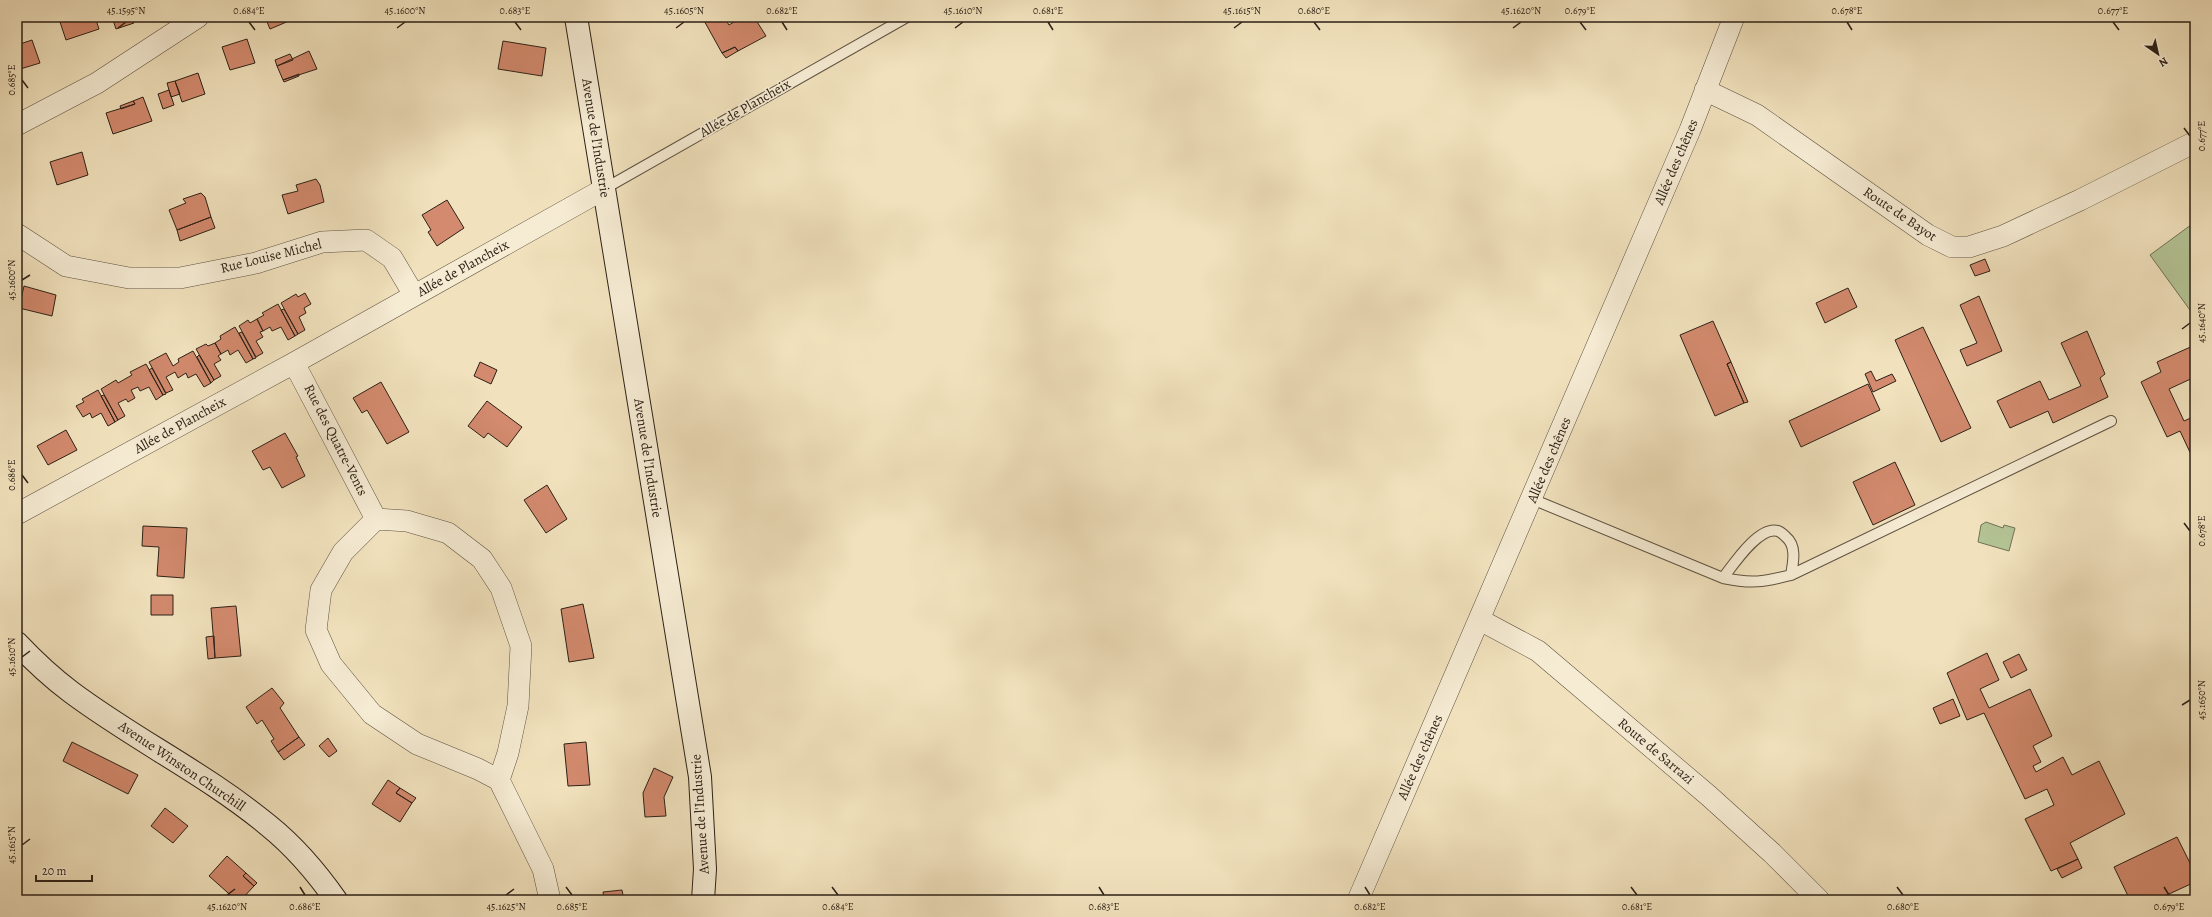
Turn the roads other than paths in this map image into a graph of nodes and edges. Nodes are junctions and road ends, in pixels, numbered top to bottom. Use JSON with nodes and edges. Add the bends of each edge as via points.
{"nodes":[{"id":1,"x":198,"y":17,"type":"edge"},
{"id":2,"x":576,"y":17,"type":"edge"},
{"id":3,"x":907,"y":17,"type":"edge"},
{"id":4,"x":1734,"y":17,"type":"edge"},
{"id":5,"x":1705,"y":90,"type":"junction"},
{"id":6,"x":17,"y":125,"type":"edge"},
{"id":7,"x":2195,"y":142,"type":"edge"},
{"id":8,"x":604,"y":189,"type":"junction"},
{"id":9,"x":17,"y":234,"type":"edge"},
{"id":10,"x":414,"y":295,"type":"junction"},
{"id":11,"x":294,"y":362,"type":"junction"},
{"id":12,"x":2111,"y":421,"type":"dead end"},
{"id":13,"x":1532,"y":499,"type":"junction"},
{"id":14,"x":17,"y":514,"type":"edge"},
{"id":15,"x":376,"y":519,"type":"junction"},
{"id":16,"x":1791,"y":575,"type":"junction"},
{"id":17,"x":1723,"y":578,"type":"junction"},
{"id":18,"x":1480,"y":620,"type":"junction"},
{"id":19,"x":17,"y":643,"type":"edge"},
{"id":20,"x":499,"y":780,"type":"junction"},
{"id":21,"x":336,"y":900,"type":"edge"},
{"id":22,"x":550,"y":900,"type":"edge"},
{"id":23,"x":703,"y":900,"type":"edge"},
{"id":24,"x":1358,"y":900,"type":"edge"},
{"id":25,"x":1819,"y":900,"type":"edge"}],
"edges":[{"from":1,"to":6,"type":"street","via":[[97,83]]},
{"from":2,"to":8,"type":"street","name":"Avenue de l'Industrie"},
{"from":3,"to":8,"type":"lane","name":"Allée de Plancheix"},
{"from":4,"to":5,"type":"street","name":"Allée des chênes"},
{"from":5,"to":7,"type":"street","name":"Route de Bayot","via":[[1757,115],[1928,236],[1952,247],[1969,247],[2003,236]]},
{"from":5,"to":13,"type":"street","name":"Allée des chênes"},
{"from":8,"to":10,"type":"street","name":"Allée de Plancheix"},
{"from":8,"to":23,"type":"street","name":"Avenue de l'Industrie","via":[[700,776],[705,869]]},
{"from":9,"to":10,"type":"street","name":"Rue Louise Michel","via":[[66,266],[129,278],[180,278],[256,263],[322,242],[366,240],[392,258]]},
{"from":10,"to":11,"type":"street","name":"Allée de Plancheix"},
{"from":11,"to":14,"type":"street","name":"Allée de Plancheix"},
{"from":11,"to":15,"type":"street","name":"Rue des Quatre-Vents"},
{"from":12,"to":16,"type":"lane"},
{"from":13,"to":17,"type":"lane"},
{"from":13,"to":18,"type":"street","name":"Allée des chênes"},
{"from":15,"to":20,"type":"street","via":[[407,521],[448,533],[482,559],[501,588],[520,646],[518,706],[508,754]]},
{"from":15,"to":20,"type":"street","via":[[343,552],[321,590],[316,630],[331,664],[372,714],[417,744]]},
{"from":16,"to":17,"type":"lane","via":[[1747,583]]},
{"from":16,"to":17,"type":"lane","via":[[1794,555],[1788,539],[1778,531],[1769,531],[1751,543]]},
{"from":18,"to":24,"type":"street","name":"Allée des chênes"},
{"from":18,"to":25,"type":"street","name":"Route de Sarrazi","via":[[1538,651],[1709,796]]},
{"from":19,"to":21,"type":"street","name":"Avenue Winston Churchill","via":[[71,692],[270,826],[302,858]]},
{"from":20,"to":22,"type":"street","via":[[543,869]]}]}
